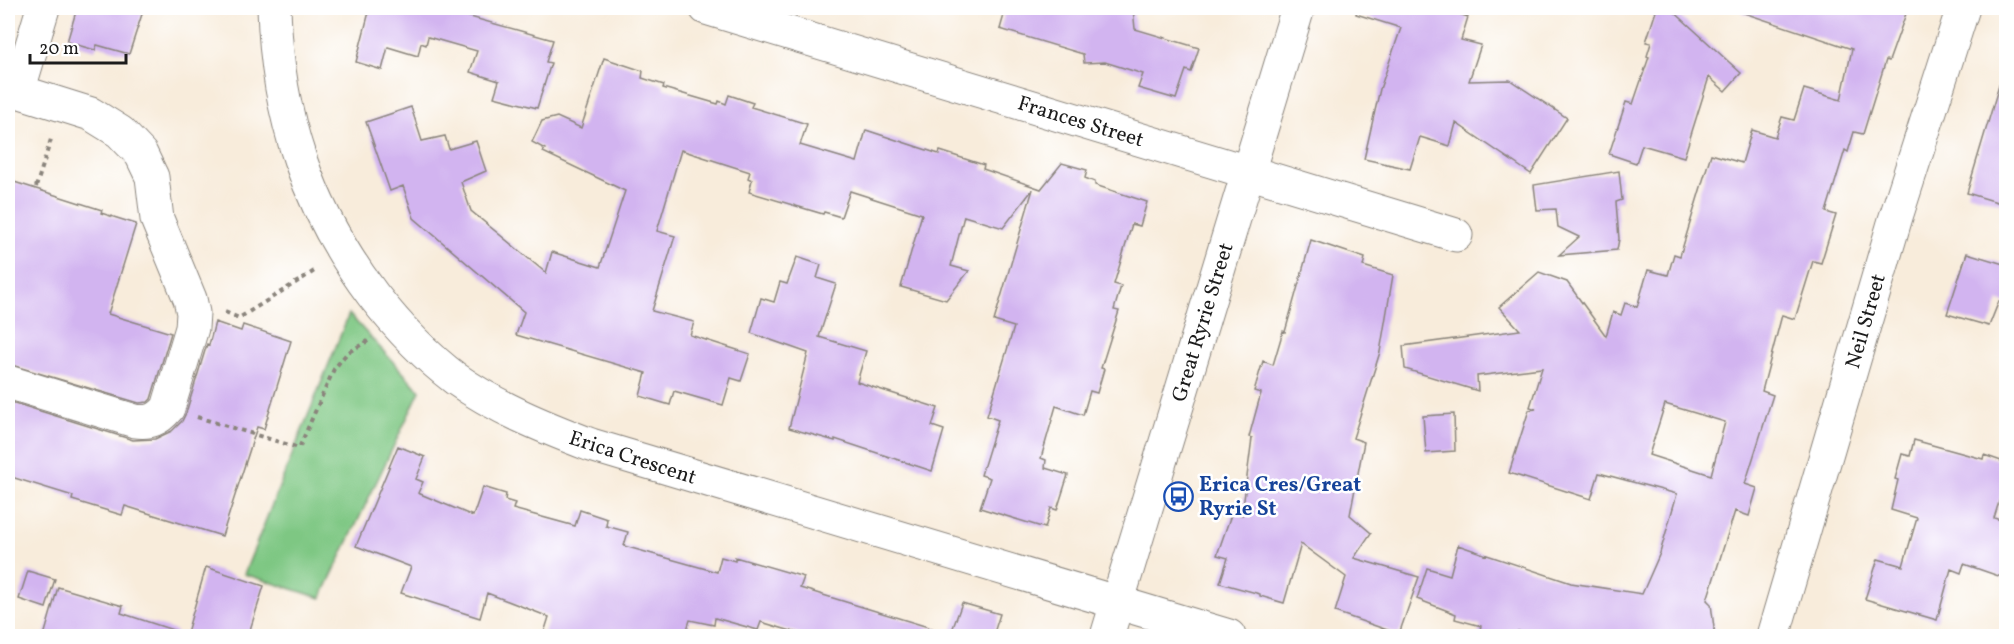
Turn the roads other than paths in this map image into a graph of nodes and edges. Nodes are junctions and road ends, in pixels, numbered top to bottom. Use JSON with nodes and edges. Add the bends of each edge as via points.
{"nodes":[{"id":1,"x":43,"y":8,"type":"edge"},
{"id":2,"x":274,"y":8,"type":"edge"},
{"id":3,"x":706,"y":8,"type":"edge"},
{"id":4,"x":1298,"y":8,"type":"edge"},
{"id":5,"x":1963,"y":8,"type":"edge"},
{"id":6,"x":13,"y":90,"type":"edge"},
{"id":7,"x":1247,"y":171,"type":"junction"},
{"id":8,"x":1456,"y":235,"type":"dead end"},
{"id":9,"x":8,"y":382,"type":"edge"},
{"id":10,"x":1117,"y":603,"type":"junction"},
{"id":11,"x":1107,"y":636,"type":"edge"},
{"id":12,"x":1229,"y":636,"type":"edge"},
{"id":13,"x":1773,"y":636,"type":"edge"}],
"edges":[{"from":1,"to":6,"type":"street"},
{"from":2,"to":10,"type":"street","name":"Erica Crescent","via":[[277,66],[297,153],[331,233],[396,325],[457,380],[494,403],[591,446]]},
{"from":3,"to":7,"type":"street","name":"Frances Street"},
{"from":4,"to":7,"type":"street","name":"Great Ryrie Street"},
{"from":5,"to":13,"type":"street","name":"Neil Street","via":[[1895,220]]},
{"from":6,"to":9,"type":"street","via":[[91,114],[128,138],[141,154],[152,177],[157,219],[193,313],[168,408],[153,420],[135,421]]},
{"from":7,"to":8,"type":"street","name":"Frances Street"},
{"from":7,"to":10,"type":"street","name":"Great Ryrie Street"},
{"from":10,"to":11,"type":"street","name":"Great Ryrie Street"},
{"from":10,"to":12,"type":"street","name":"Erica Crescent"}]}
